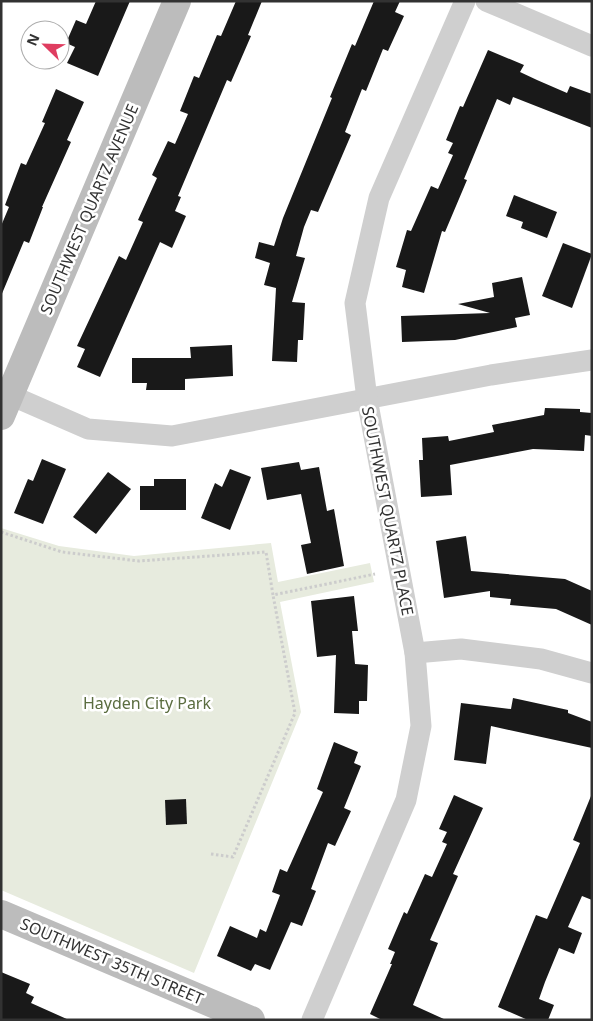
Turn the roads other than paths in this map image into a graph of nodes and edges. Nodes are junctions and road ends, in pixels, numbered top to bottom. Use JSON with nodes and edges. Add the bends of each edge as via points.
{"nodes":[{"id":1,"x":177,"y":1,"type":"edge"},
{"id":2,"x":465,"y":1,"type":"edge"},
{"id":3,"x":486,"y":1,"type":"edge"},
{"id":4,"x":592,"y":46,"type":"edge"},
{"id":5,"x":592,"y":360,"type":"edge"},
{"id":6,"x":367,"y":399,"type":"junction"},
{"id":7,"x":4,"y":400,"type":"edge"},
{"id":8,"x":415,"y":653,"type":"junction"},
{"id":9,"x":592,"y":673,"type":"edge"},
{"id":10,"x":1,"y":914,"type":"edge"},
{"id":11,"x":251,"y":1020,"type":"edge"},
{"id":12,"x":312,"y":1020,"type":"edge"}],
"edges":[{"from":1,"to":7,"type":"street","name":"SOUTHWEST QUARTZ AVENUE"},
{"from":2,"to":6,"type":"street","name":"SOUTHWEST QUARTZ PLACE","via":[[380,198],[355,303]]},
{"from":3,"to":4,"type":"street"},
{"from":5,"to":6,"type":"street","via":[[490,375]]},
{"from":6,"to":7,"type":"street","via":[[172,436],[88,429]]},
{"from":6,"to":8,"type":"street","name":"SOUTHWEST QUARTZ PLACE"},
{"from":8,"to":9,"type":"street","via":[[461,649],[540,659]]},
{"from":8,"to":12,"type":"street","name":"SOUTHWEST QUARTZ PLACE","via":[[421,726],[406,800]]},
{"from":10,"to":11,"type":"street","name":"SOUTHWEST 35TH STREET"}]}
